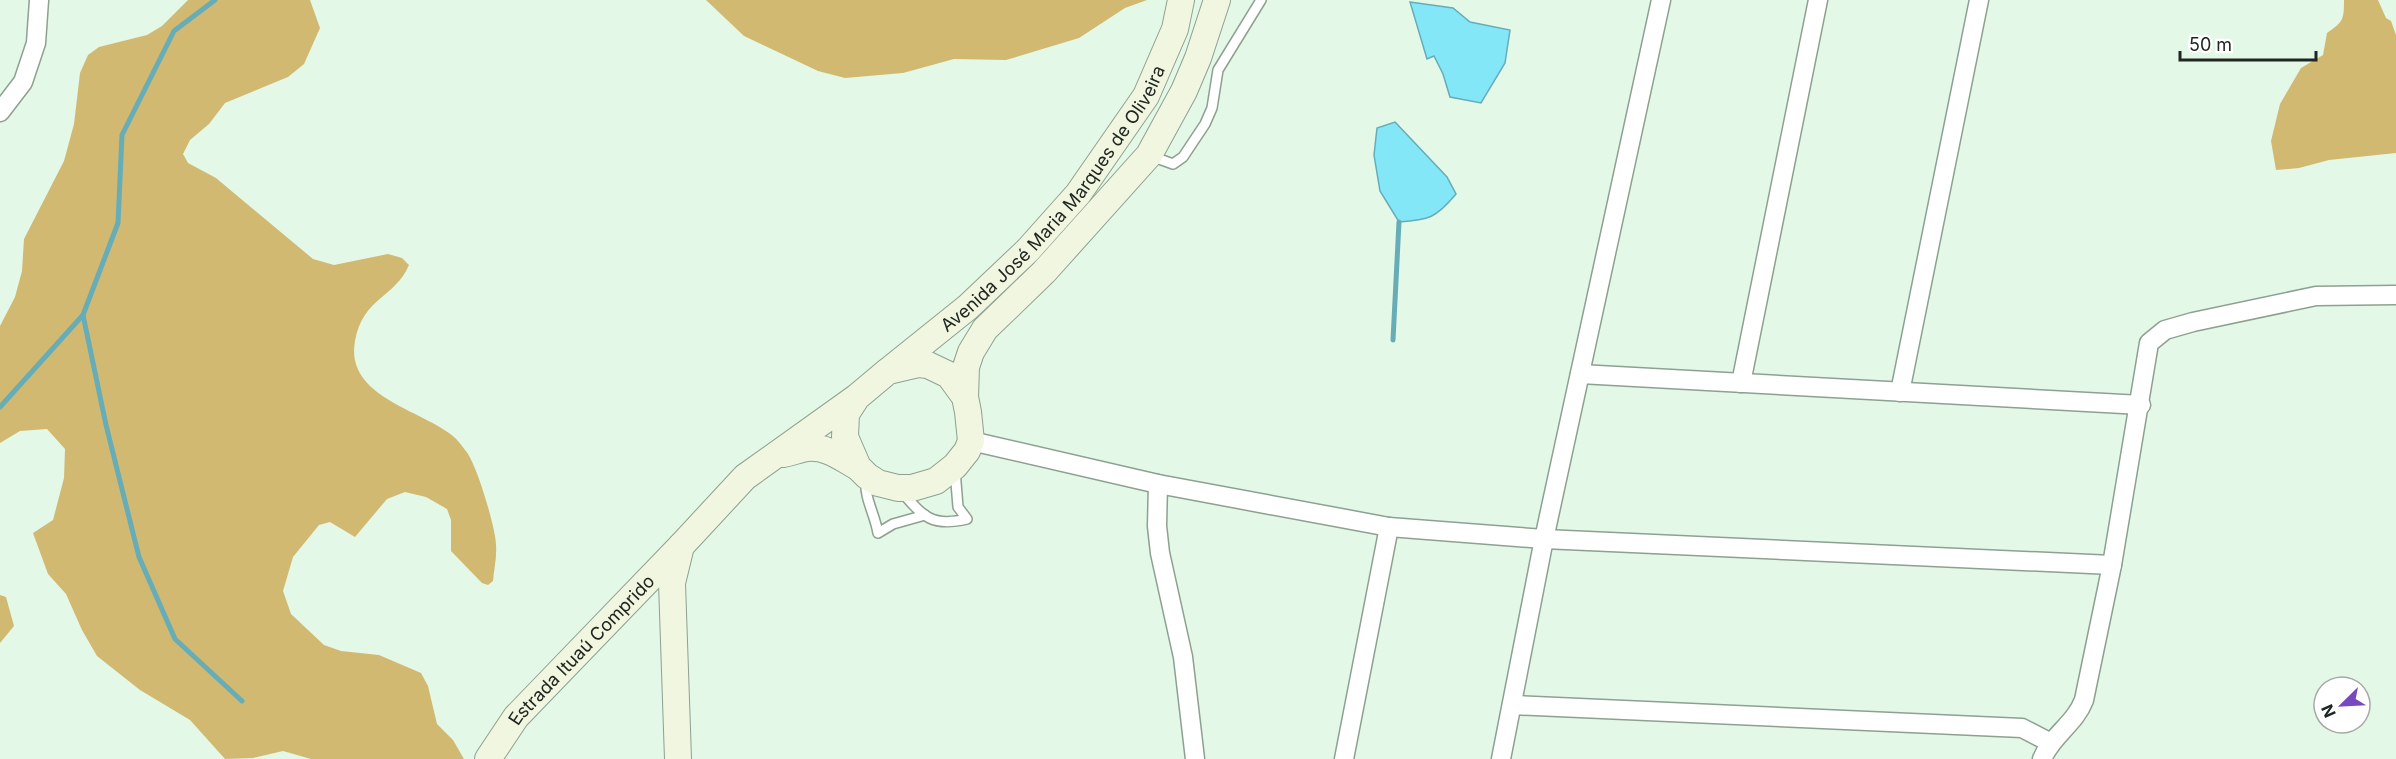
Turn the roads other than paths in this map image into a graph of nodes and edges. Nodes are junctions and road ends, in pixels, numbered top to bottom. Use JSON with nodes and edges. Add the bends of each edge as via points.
{"nodes":[{"id":1,"x":39,"y":0,"type":"edge"},
{"id":2,"x":1181,"y":0,"type":"edge"},
{"id":3,"x":1217,"y":0,"type":"edge"},
{"id":4,"x":1261,"y":0,"type":"edge"},
{"id":5,"x":1661,"y":0,"type":"edge"},
{"id":6,"x":1818,"y":0,"type":"edge"},
{"id":7,"x":1979,"y":0,"type":"edge"},
{"id":8,"x":0,"y":112,"type":"edge"},
{"id":9,"x":1149,"y":155,"type":"junction"},
{"id":10,"x":2396,"y":296,"type":"edge"},
{"id":11,"x":888,"y":371,"type":"junction"},
{"id":12,"x":1580,"y":374,"type":"junction"},
{"id":13,"x":1741,"y":383,"type":"junction"},
{"id":14,"x":1900,"y":392,"type":"junction"},
{"id":15,"x":857,"y":397,"type":"junction"},
{"id":16,"x":965,"y":397,"type":"junction"},
{"id":17,"x":2140,"y":405,"type":"junction"},
{"id":18,"x":971,"y":441,"type":"junction"},
{"id":19,"x":773,"y":456,"type":"junction"},
{"id":20,"x":955,"y":466,"type":"junction"},
{"id":21,"x":862,"y":471,"type":"junction"},
{"id":22,"x":1158,"y":484,"type":"junction"},
{"id":23,"x":898,"y":488,"type":"junction"},
{"id":24,"x":925,"y":515,"type":"junction"},
{"id":25,"x":1389,"y":527,"type":"junction"},
{"id":26,"x":1544,"y":539,"type":"junction"},
{"id":27,"x":681,"y":546,"type":"junction"},
{"id":28,"x":2112,"y":565,"type":"junction"},
{"id":29,"x":1512,"y":705,"type":"junction"},
{"id":30,"x":2047,"y":751,"type":"edge"},
{"id":31,"x":488,"y":759,"type":"edge"},
{"id":32,"x":678,"y":759,"type":"edge"},
{"id":33,"x":1195,"y":759,"type":"edge"},
{"id":34,"x":1344,"y":759,"type":"edge"},
{"id":35,"x":1501,"y":759,"type":"edge"}],
"edges":[{"from":1,"to":8,"type":"street","via":[[36,43],[24,82]]},
{"from":2,"to":11,"type":"main road","name":"Avenida José Maria Marques de Oliveira","via":[[1175,29],[1146,96],[1078,194],[1028,250],[968,307]]},
{"from":3,"to":9,"type":"main road","name":"Avenida José Maria Marques de Oliveira","via":[[1187,83]]},
{"from":4,"to":9,"type":"lane","via":[[1218,70],[1212,108],[1183,157],[1173,164]]},
{"from":5,"to":12,"type":"street"},
{"from":6,"to":13,"type":"street"},
{"from":7,"to":14,"type":"street"},
{"from":9,"to":16,"type":"main road","name":"Avenida José Maria Marques de Oliveira","via":[[1044,272],[985,329],[966,367]]},
{"from":10,"to":17,"type":"street","via":[[2316,296],[2165,330],[2150,343]]},
{"from":11,"to":15,"type":"main road"},
{"from":11,"to":16,"type":"main road","via":[[928,365],[949,375]]},
{"from":12,"to":13,"type":"street"},
{"from":12,"to":26,"type":"street"},
{"from":13,"to":14,"type":"street"},
{"from":14,"to":17,"type":"street"},
{"from":15,"to":19,"type":"main road","name":"Estrada Ituaú Comprido"},
{"from":15,"to":21,"type":"main road","via":[[846,414],[844,429]]},
{"from":16,"to":18,"type":"main road"},
{"from":17,"to":28,"type":"street"},
{"from":18,"to":20,"type":"main road"},
{"from":18,"to":22,"type":"street"},
{"from":19,"to":21,"type":"main road","via":[[813,448],[830,451]]},
{"from":19,"to":27,"type":"main road","name":"Estrada Ituaú Comprido","via":[[745,477]]},
{"from":20,"to":23,"type":"main road","via":[[936,481]]},
{"from":20,"to":24,"type":"lane","via":[[958,507],[967,519],[939,523]]},
{"from":21,"to":23,"type":"main road","via":[[878,483]]},
{"from":21,"to":24,"type":"lane","via":[[878,533],[893,524]]},
{"from":22,"to":25,"type":"street"},
{"from":22,"to":33,"type":"street","via":[[1160,553],[1183,657]]},
{"from":23,"to":24,"type":"lane"},
{"from":25,"to":26,"type":"street"},
{"from":25,"to":34,"type":"street"},
{"from":26,"to":28,"type":"street"},
{"from":26,"to":29,"type":"street"},
{"from":27,"to":31,"type":"main road","name":"Estrada Ituaú Comprido","via":[[516,717]]},
{"from":27,"to":32,"type":"main road","via":[[672,583]]},
{"from":28,"to":30,"type":"street","via":[[2084,700],[2077,715]]},
{"from":29,"to":30,"type":"street","via":[[2022,728]]},
{"from":29,"to":35,"type":"street"}]}
